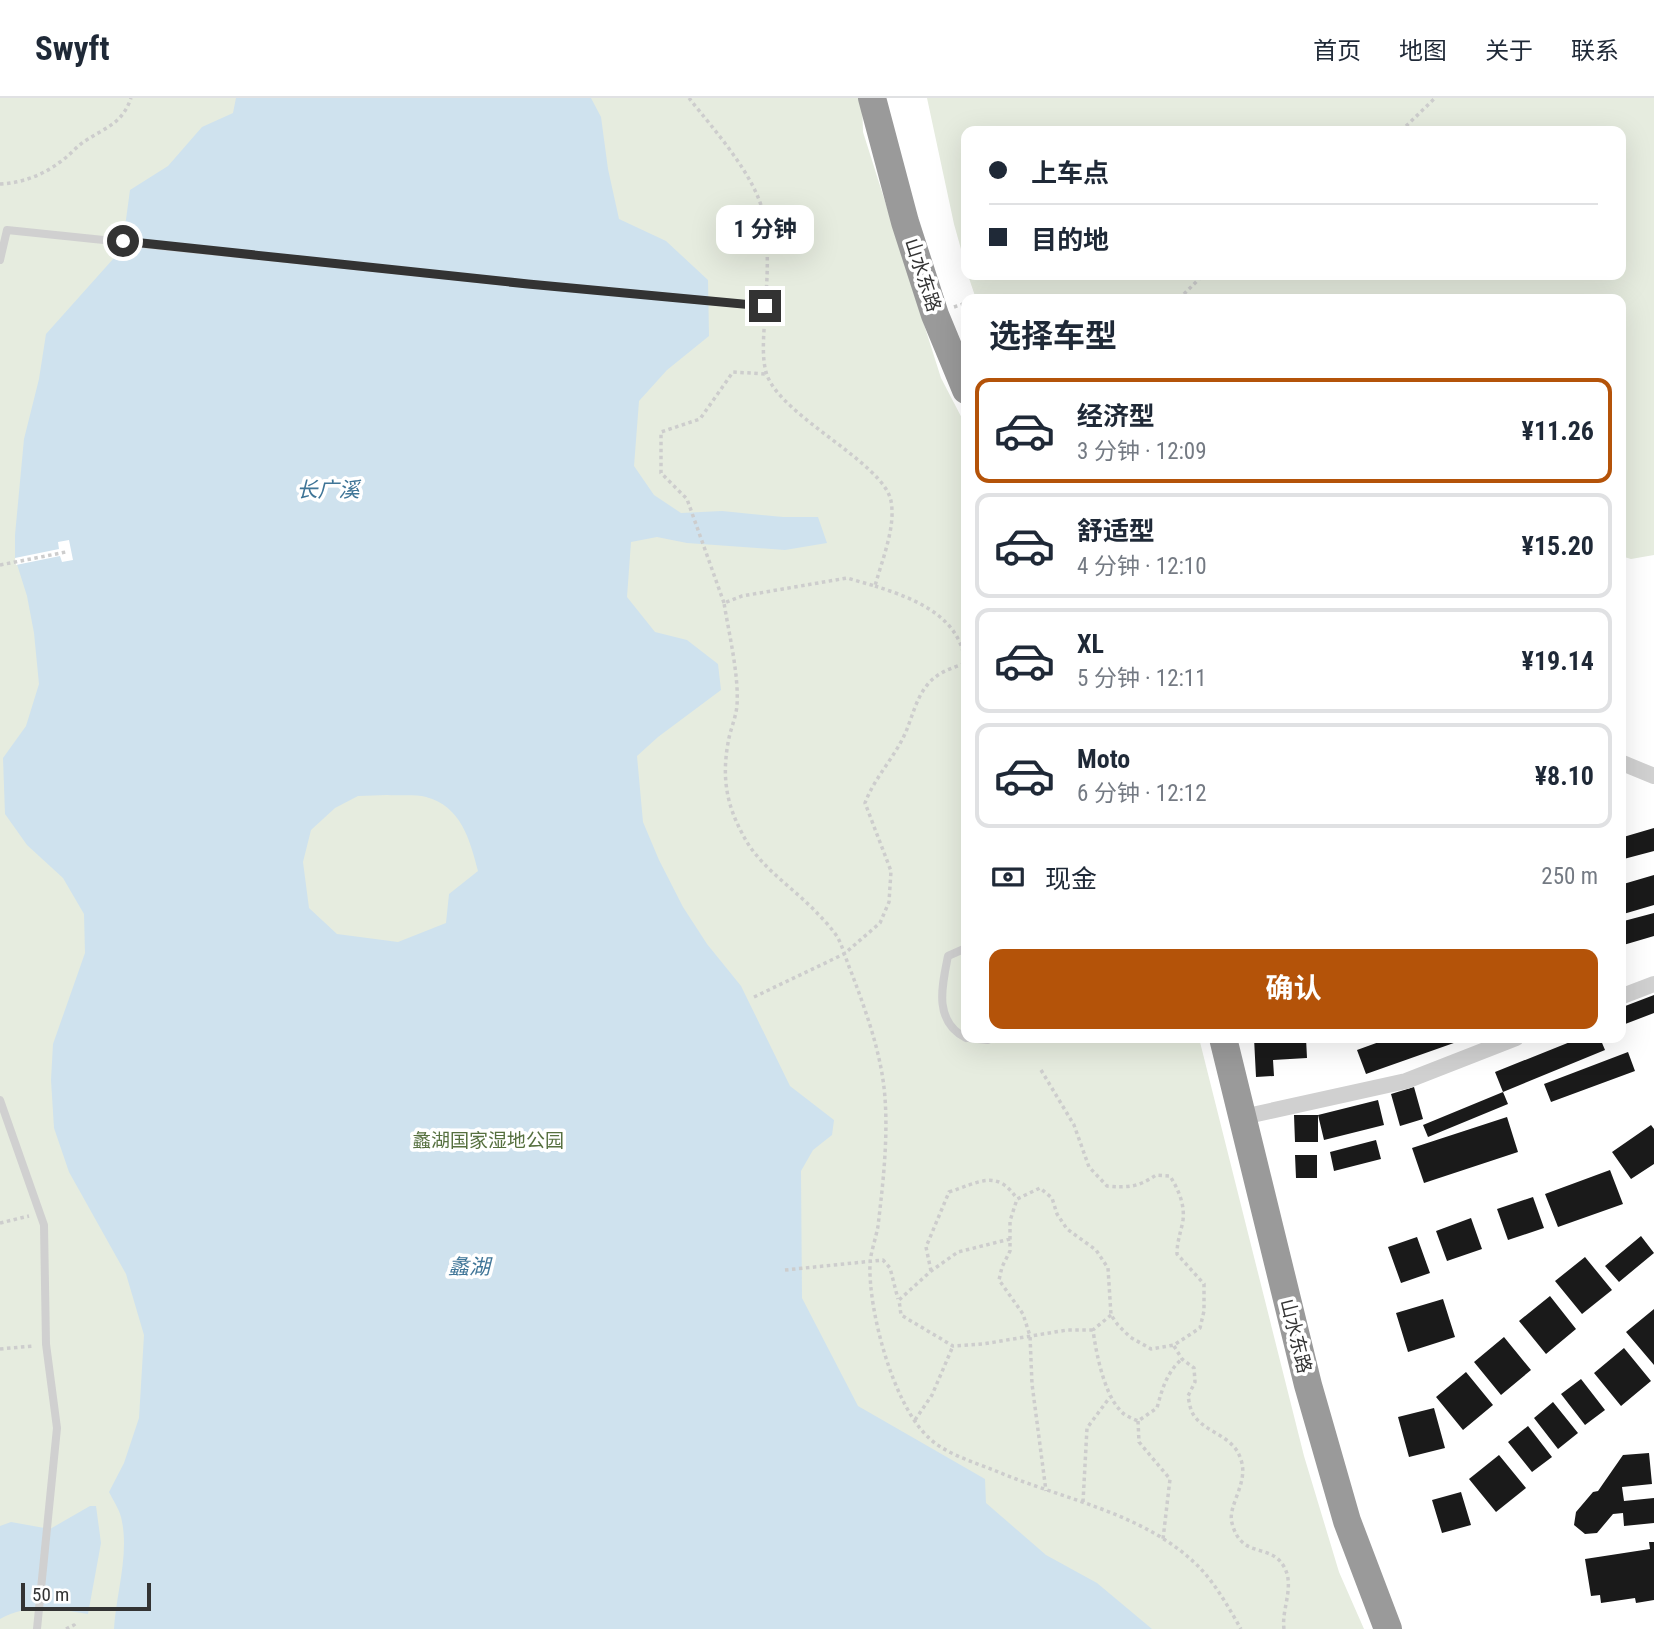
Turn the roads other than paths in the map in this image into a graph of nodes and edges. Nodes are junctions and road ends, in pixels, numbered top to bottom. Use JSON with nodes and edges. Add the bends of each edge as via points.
{"nodes":[{"id":1,"x":872,"y":98,"type":"edge"},
{"id":2,"x":885,"y":98,"type":"edge"},
{"id":3,"x":889,"y":156,"type":"junction"},
{"id":4,"x":0,"y":260,"type":"edge"},
{"id":5,"x":765,"y":306,"type":"road end"},
{"id":6,"x":961,"y":379,"type":"edge"},
{"id":7,"x":1626,"y":764,"type":"edge"},
{"id":8,"x":1654,"y":776,"type":"edge"},
{"id":9,"x":961,"y":950,"type":"edge"},
{"id":10,"x":1654,"y":984,"type":"edge"},
{"id":11,"x":1626,"y":995,"type":"edge"},
{"id":12,"x":961,"y":1033,"type":"edge"},
{"id":13,"x":1224,"y":1043,"type":"edge"},
{"id":14,"x":1503,"y":1043,"type":"edge"},
{"id":15,"x":0,"y":1100,"type":"edge"},
{"id":16,"x":1242,"y":1117,"type":"junction"},
{"id":17,"x":37,"y":1629,"type":"edge"},
{"id":18,"x":1388,"y":1629,"type":"edge"}],
"edges":[{"from":1,"to":3,"type":"highway","name":"山水东路"},
{"from":2,"to":3,"type":"highway","name":"山水东路"},
{"from":3,"to":6,"type":"highway","name":"山水东路","via":[[905,222]]},
{"from":4,"to":5,"type":"lane","via":[[7,230]]},
{"from":7,"to":8,"type":"street"},
{"from":9,"to":12,"type":"lane","via":[[948,956],[941,995],[946,1021]]},
{"from":10,"to":11,"type":"street"},
{"from":13,"to":16,"type":"highway","name":"山水东路"},
{"from":14,"to":16,"type":"street","via":[[1406,1081]]},
{"from":15,"to":17,"type":"lane","via":[[44,1225],[46,1344],[57,1429]]},
{"from":16,"to":18,"type":"highway","name":"山水东路","via":[[1315,1410],[1347,1521]]}]}
